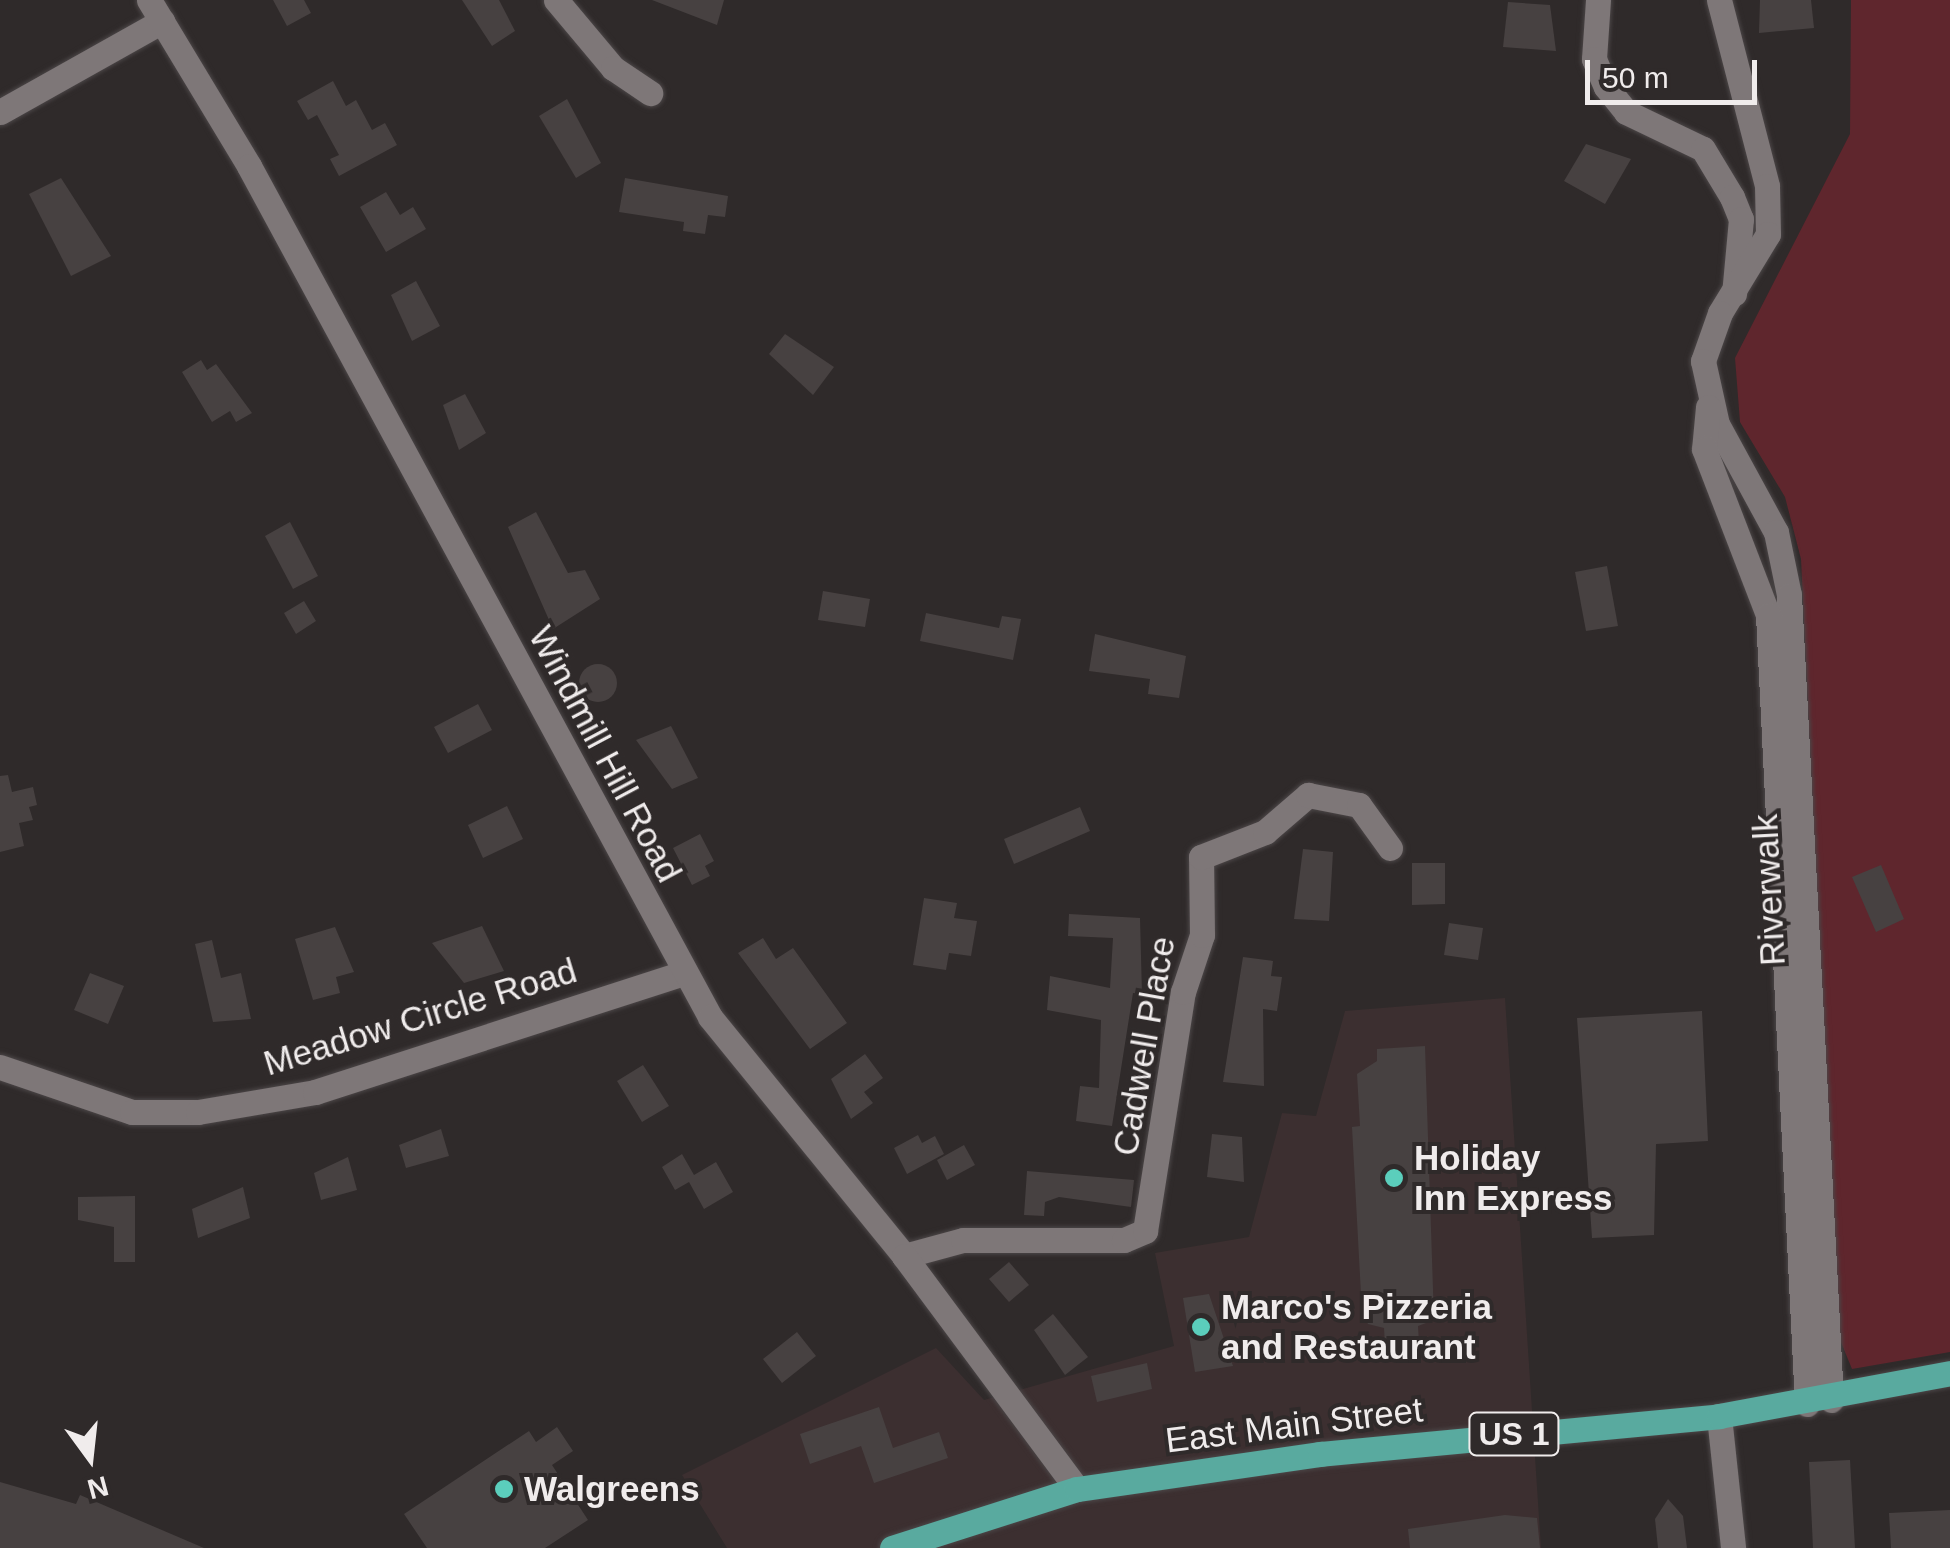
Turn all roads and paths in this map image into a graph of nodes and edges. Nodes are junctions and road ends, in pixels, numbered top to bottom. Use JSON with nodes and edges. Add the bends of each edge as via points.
{"nodes":[{"id":1,"x":556,"y":0,"type":"edge"},
{"id":2,"x":1598,"y":0,"type":"edge"},
{"id":3,"x":1719,"y":0,"type":"edge"},
{"id":4,"x":156,"y":11,"type":"edge"},
{"id":5,"x":650,"y":93,"type":"dead end"},
{"id":6,"x":0,"y":112,"type":"edge"},
{"id":7,"x":1734,"y":294,"type":"junction"},
{"id":8,"x":1710,"y":392,"type":"junction"},
{"id":9,"x":1390,"y":848,"type":"dead end"},
{"id":10,"x":684,"y":973,"type":"junction"},
{"id":11,"x":0,"y":1067,"type":"edge"},
{"id":12,"x":904,"y":1256,"type":"junction"},
{"id":13,"x":1950,"y":1373,"type":"edge"},
{"id":14,"x":1819,"y":1402,"type":"junction"},
{"id":15,"x":1720,"y":1416,"type":"junction"},
{"id":16,"x":1077,"y":1489,"type":"junction"},
{"id":17,"x":892,"y":1548,"type":"edge"},
{"id":18,"x":1734,"y":1548,"type":"edge"}],
"edges":[{"from":1,"to":5,"type":"street","via":[[613,68]]},
{"from":2,"to":7,"type":"street","name":"Riverwalk","via":[[1594,59],[1606,87],[1626,112],[1703,149],[1732,197],[1742,219]]},
{"from":3,"to":7,"type":"street","name":"Riverwalk","via":[[1767,186],[1768,234]]},
{"from":4,"to":6,"type":"street"},
{"from":4,"to":10,"type":"street","name":"Windmill Hill Road","via":[[249,166]]},
{"from":7,"to":8,"type":"street","name":"Riverwalk","via":[[1702,361]]},
{"from":8,"to":14,"type":"street","name":"Riverwalk","via":[[1704,449],[1768,615]]},
{"from":8,"to":14,"type":"street","name":"Riverwalk","via":[[1717,424],[1776,532],[1789,595]]},
{"from":9,"to":12,"type":"street","name":"Cadwell Place","via":[[1359,805],[1308,796],[1264,832],[1201,857],[1202,935],[1183,992],[1145,1231],[1124,1240],[963,1240]]},
{"from":10,"to":11,"type":"street","name":"Meadow Circle Road","via":[[315,1092],[198,1112],[132,1112]]},
{"from":10,"to":12,"type":"street","name":"Windmill Hill Road"},
{"from":12,"to":16,"type":"street","name":"Windmill Hill Road"},
{"from":13,"to":14,"type":"main road","name":"East Main Street","number":"US 1"},
{"from":14,"to":15,"type":"main road","name":"East Main Street","number":"US 1"},
{"from":15,"to":16,"type":"main road","name":"East Main Street","number":"US 1","via":[[1320,1454]]},
{"from":15,"to":18,"type":"street"},
{"from":16,"to":17,"type":"main road","name":"East Main Street","number":"US 1"}]}
